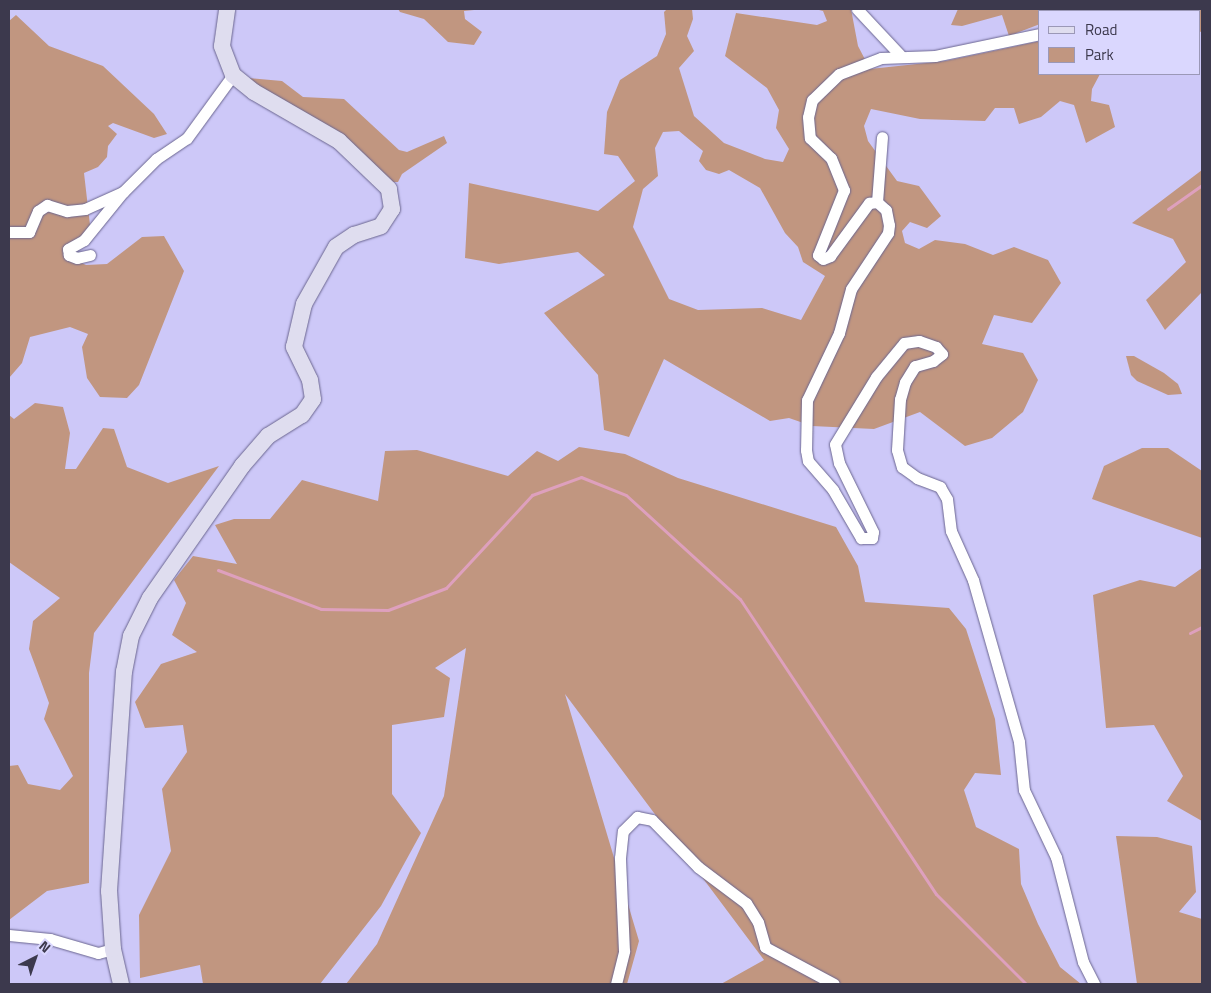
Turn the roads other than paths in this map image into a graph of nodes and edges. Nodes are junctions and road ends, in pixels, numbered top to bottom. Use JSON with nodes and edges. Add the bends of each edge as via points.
{"nodes":[{"id":1,"x":227,"y":9,"type":"edge"},
{"id":2,"x":857,"y":9,"type":"edge"},
{"id":3,"x":1038,"y":34,"type":"edge"},
{"id":4,"x":901,"y":56,"type":"junction"},
{"id":5,"x":233,"y":75,"type":"junction"},
{"id":6,"x":882,"y":137,"type":"dead end"},
{"id":7,"x":122,"y":192,"type":"junction"},
{"id":8,"x":877,"y":202,"type":"junction"},
{"id":9,"x":9,"y":232,"type":"edge"},
{"id":10,"x":90,"y":255,"type":"dead end"},
{"id":11,"x":9,"y":935,"type":"edge"},
{"id":12,"x":113,"y":948,"type":"junction"},
{"id":13,"x":121,"y":984,"type":"edge"},
{"id":14,"x":616,"y":984,"type":"edge"},
{"id":15,"x":834,"y":984,"type":"edge"},
{"id":16,"x":1094,"y":984,"type":"edge"}],
"edges":[{"from":1,"to":5,"type":"main road","via":[[222,46]]},
{"from":2,"to":4,"type":"street"},
{"from":3,"to":4,"type":"street","via":[[934,56]]},
{"from":4,"to":8,"type":"street","via":[[865,62],[839,74],[812,100],[808,117],[810,138],[831,158],[844,190],[818,255],[823,259],[830,256],[857,216],[869,203]]},
{"from":5,"to":7,"type":"street","via":[[187,138],[156,159]]},
{"from":5,"to":12,"type":"main road","via":[[254,92],[339,141],[388,189],[392,209],[381,226],[354,235],[336,247],[304,304],[294,347],[310,380],[313,399],[302,415],[268,436],[242,466],[150,598],[131,636],[124,672],[109,881]]},
{"from":6,"to":8,"type":"street"},
{"from":7,"to":9,"type":"street","via":[[85,208],[67,211],[48,205],[38,211],[29,232]]},
{"from":7,"to":10,"type":"street","via":[[84,240],[68,249],[76,258]]},
{"from":8,"to":16,"type":"street","via":[[886,210],[888,234],[852,288],[839,333],[807,400],[804,422],[808,461],[833,490],[861,538],[872,538],[873,532],[839,463],[835,444],[876,377],[904,343],[919,341],[936,346],[942,354],[933,361],[915,366],[905,382],[900,399],[897,450],[902,467],[917,478],[940,487],[947,499],[951,531],[973,580],[1019,742],[1024,790],[1056,857],[1083,962]]},
{"from":11,"to":12,"type":"street","via":[[50,939],[98,953]]},
{"from":12,"to":13,"type":"main road"},
{"from":14,"to":15,"type":"street","via":[[624,951],[622,831],[636,817],[652,820],[698,867],[746,903],[758,922],[765,947]]}]}
